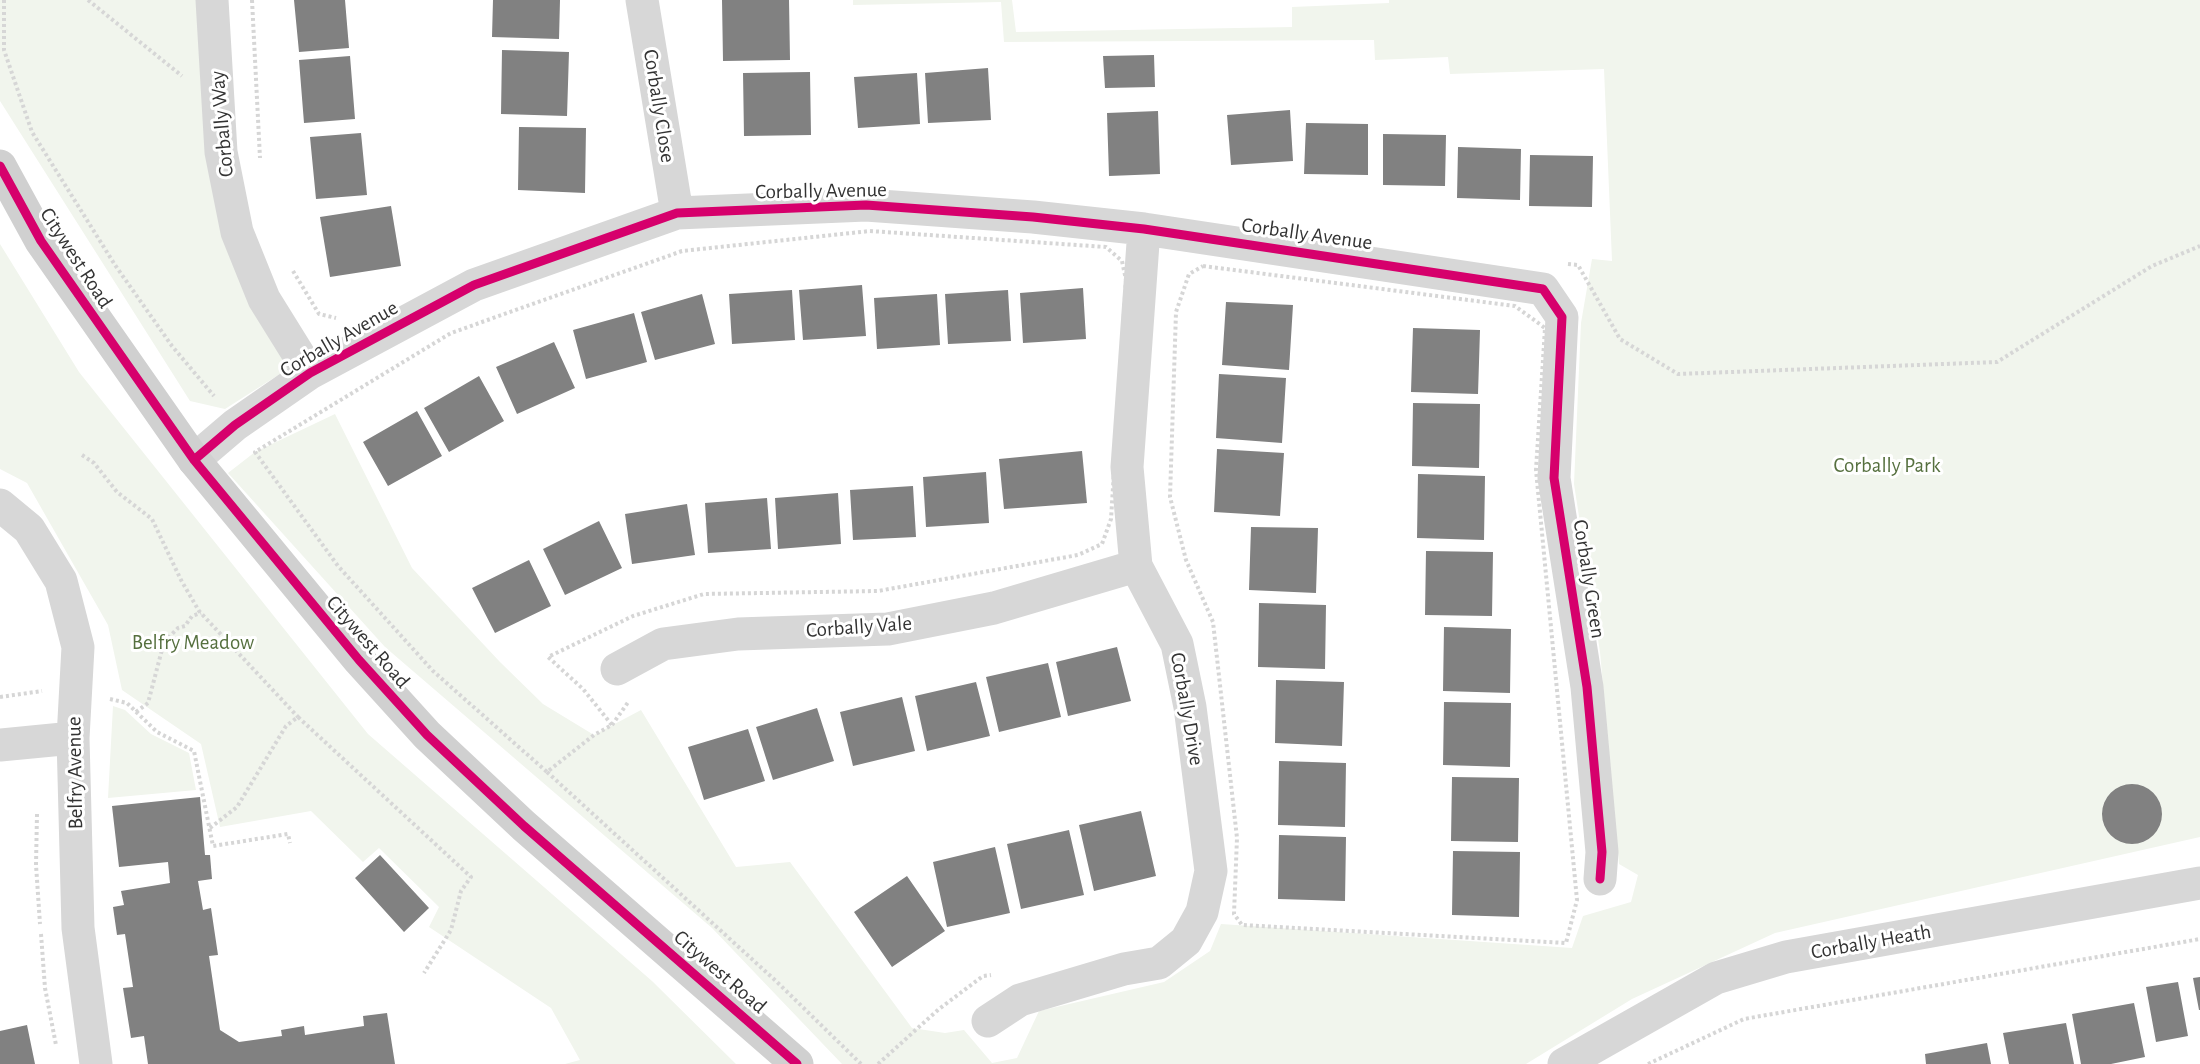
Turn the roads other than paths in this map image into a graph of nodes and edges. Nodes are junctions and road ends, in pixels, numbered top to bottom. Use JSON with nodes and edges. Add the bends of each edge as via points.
{"nodes":[{"id":1,"x":212,"y":0,"type":"edge"},
{"id":2,"x":642,"y":0,"type":"edge"},
{"id":3,"x":0,"y":166,"type":"edge"},
{"id":4,"x":677,"y":213,"type":"junction"},
{"id":5,"x":1144,"y":229,"type":"junction"},
{"id":6,"x":1543,"y":289,"type":"joint"},
{"id":7,"x":310,"y":373,"type":"junction"},
{"id":8,"x":194,"y":460,"type":"junction"},
{"id":9,"x":0,"y":505,"type":"edge"},
{"id":10,"x":1136,"y":566,"type":"junction"},
{"id":11,"x":617,"y":669,"type":"dead end"},
{"id":12,"x":73,"y":738,"type":"junction"},
{"id":13,"x":0,"y":745,"type":"edge"},
{"id":14,"x":1600,"y":879,"type":"dead end"},
{"id":15,"x":2200,"y":883,"type":"edge"},
{"id":16,"x":988,"y":1021,"type":"dead end"},
{"id":17,"x":96,"y":1064,"type":"edge"},
{"id":18,"x":797,"y":1064,"type":"edge"},
{"id":19,"x":1564,"y":1064,"type":"edge"}],
"edges":[{"from":1,"to":7,"type":"street","name":"Corbally Way","via":[[221,152],[237,232],[264,299]]},
{"from":2,"to":4,"type":"street","name":"Corbally Close"},
{"from":3,"to":8,"type":"street","name":"Citywest Road","via":[[41,242]]},
{"from":4,"to":5,"type":"street","name":"Corbally Avenue","via":[[866,205]]},
{"from":4,"to":7,"type":"street","name":"Corbally Avenue","via":[[474,285]]},
{"from":5,"to":6,"type":"street","name":"Corbally Avenue"},
{"from":5,"to":10,"type":"street","name":"Corbally Drive","via":[[1127,467]]},
{"from":6,"to":14,"type":"street","name":"Corbally Green","via":[[1562,317],[1554,478],[1587,687],[1602,852]]},
{"from":7,"to":8,"type":"street","name":"Corbally Avenue","via":[[235,425]]},
{"from":8,"to":18,"type":"street","name":"Citywest Road","via":[[351,652],[427,735],[524,826]]},
{"from":9,"to":12,"type":"street","name":"Belfry Avenue","via":[[29,530],[61,581],[78,647]]},
{"from":10,"to":11,"type":"street","name":"Corbally Vale","via":[[994,608],[888,629],[738,634],[663,644]]},
{"from":10,"to":16,"type":"street","name":"Corbally Drive","via":[[1176,644],[1190,707],[1211,871],[1202,912],[1186,941],[1159,963],[1124,969],[1020,1000]]},
{"from":12,"to":13,"type":"street"},
{"from":12,"to":17,"type":"street","name":"Belfry Avenue","via":[[78,927]]},
{"from":15,"to":19,"type":"street","name":"Corbally Heath","via":[[1786,957],[1716,978]]}]}
